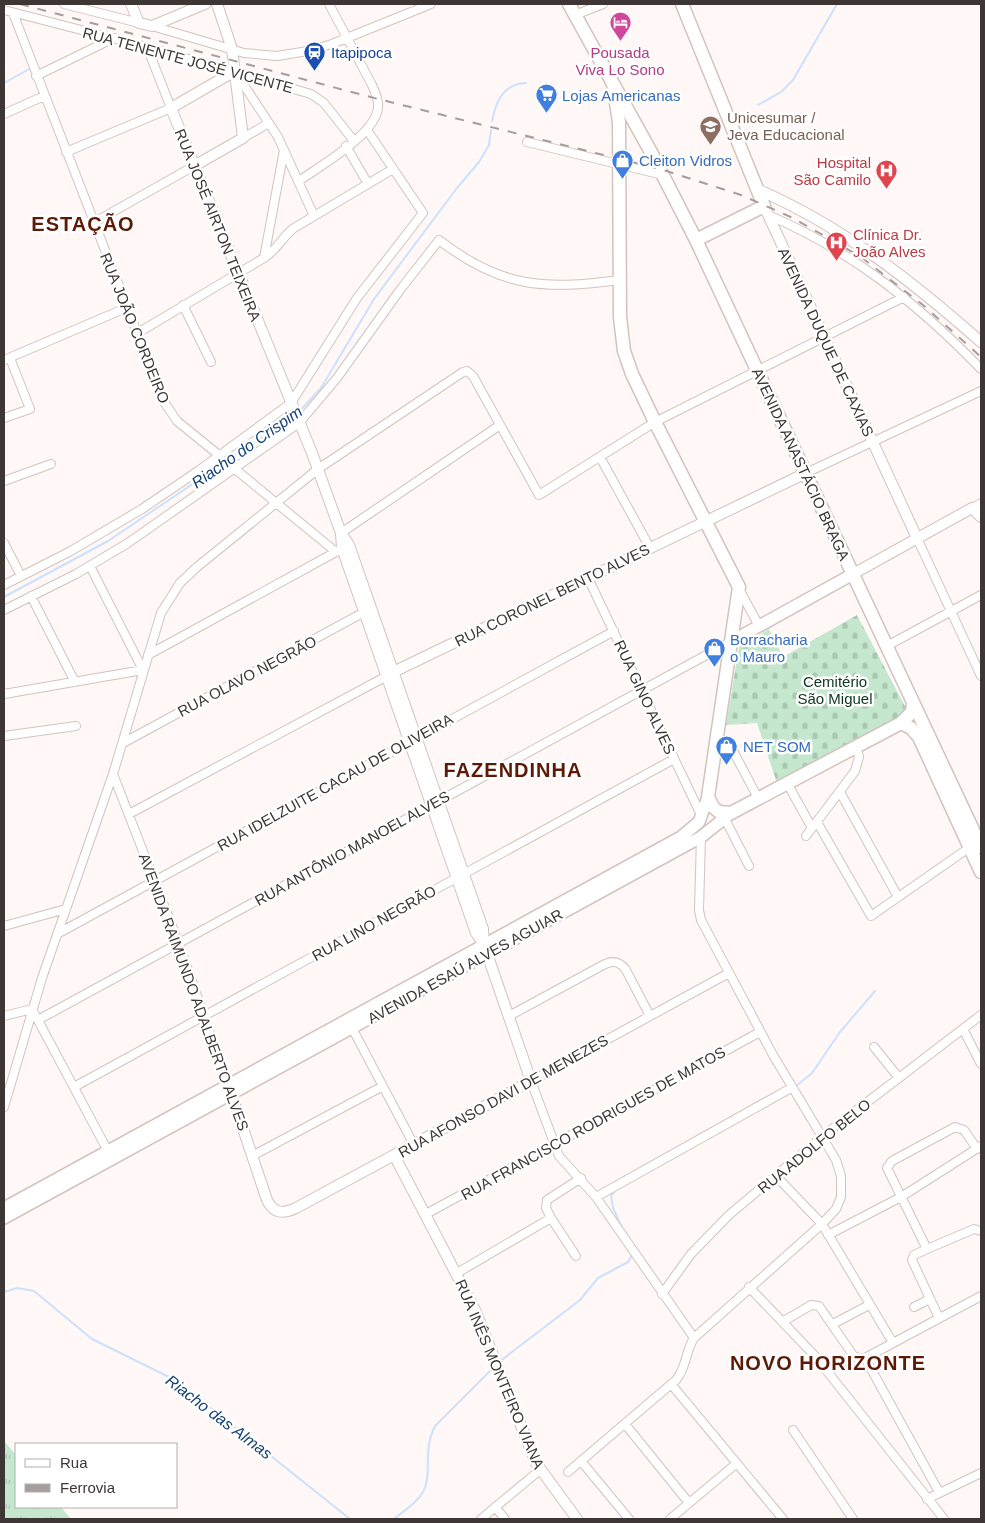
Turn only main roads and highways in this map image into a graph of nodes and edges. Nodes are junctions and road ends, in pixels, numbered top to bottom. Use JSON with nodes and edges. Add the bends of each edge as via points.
{"nodes":[{"id":1,"x":568,"y":4,"type":"edge"},
{"id":2,"x":682,"y":4,"type":"edge"},
{"id":3,"x":613,"y":84,"type":"junction"},
{"id":4,"x":696,"y":240,"type":"junction"},
{"id":5,"x":853,"y":574,"type":"junction"},
{"id":6,"x":732,"y":641,"type":"junction"},
{"id":7,"x":914,"y":702,"type":"junction"},
{"id":8,"x":901,"y":723,"type":"junction"},
{"id":9,"x":708,"y":797,"type":"junction"},
{"id":10,"x":728,"y":816,"type":"junction"},
{"id":11,"x":702,"y":817,"type":"junction"},
{"id":12,"x":701,"y":837,"type":"junction"},
{"id":13,"x":977,"y":846,"type":"edge"},
{"id":14,"x":981,"y":872,"type":"edge"},
{"id":15,"x":592,"y":891,"type":"junction"},
{"id":16,"x":110,"y":1155,"type":"junction"},
{"id":17,"x":4,"y":1208,"type":"edge"},
{"id":18,"x":4,"y":1218,"type":"edge"}],
"edges":[{"from":1,"to":3,"type":"main road","name":"AVENIDA ANASTÁCIO BRAGA"},
{"from":2,"to":4,"type":"main road","name":"AVENIDA DUQUE DE CAXIAS","via":[[766,211]]},
{"from":3,"to":4,"type":"main road","name":"AVENIDA ANASTÁCIO BRAGA"},
{"from":3,"to":6,"type":"main road","name":"AVENIDA ANASTÁCIO BRAGA","via":[[619,113],[620,317],[624,351],[632,374],[738,587]]},
{"from":4,"to":5,"type":"main road","name":"AVENIDA ANASTÁCIO BRAGA"},
{"from":5,"to":6,"type":"main road","name":"RUA ANTÔNIO MANOEL ALVES"},
{"from":5,"to":7,"type":"main road","name":"AVENIDA ANASTÁCIO BRAGA"},
{"from":6,"to":9,"type":"main road"},
{"from":7,"to":8,"type":"main road","via":[[912,712]]},
{"from":7,"to":13,"type":"main road","name":"AVENIDA ANASTÁCIO BRAGA"},
{"from":8,"to":10,"type":"main road","name":"AVENIDA ESAÚ ALVES AGUIAR"},
{"from":8,"to":13,"type":"main road","name":"AVENIDA ANASTÁCIO BRAGA","via":[[919,737]]},
{"from":9,"to":10,"type":"main road","via":[[713,807]]},
{"from":9,"to":11,"type":"main road","name":"AVENIDA ESAÚ ALVES AGUIAR"},
{"from":10,"to":12,"type":"main road","name":"AVENIDA ESAÚ ALVES AGUIAR"},
{"from":11,"to":12,"type":"main road"},
{"from":11,"to":15,"type":"main road","name":"AVENIDA ESAÚ ALVES AGUIAR","via":[[687,833]]},
{"from":12,"to":15,"type":"main road","name":"AVENIDA ESAÚ ALVES AGUIAR"},
{"from":13,"to":14,"type":"main road","name":"AVENIDA ANASTÁCIO BRAGA"},
{"from":15,"to":16,"type":"main road","name":"AVENIDA ESAÚ ALVES AGUIAR"},
{"from":16,"to":17,"type":"main road","name":"AVENIDA ESAÚ ALVES AGUIAR"},
{"from":16,"to":18,"type":"main road","name":"AVENIDA ESAÚ ALVES AGUIAR"}]}
